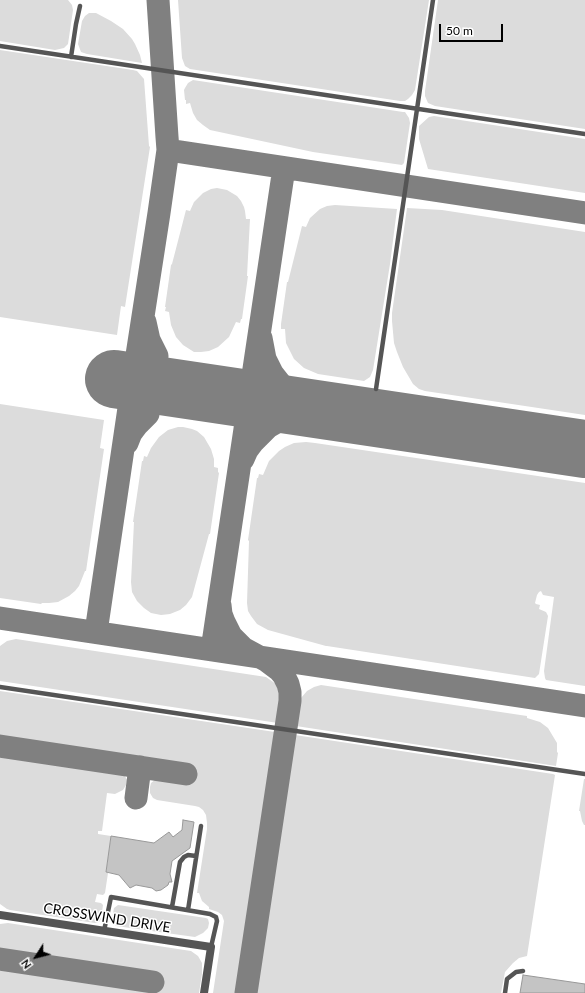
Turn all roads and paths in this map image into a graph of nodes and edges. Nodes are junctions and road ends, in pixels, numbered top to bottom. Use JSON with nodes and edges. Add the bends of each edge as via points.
{"nodes":[{"id":1,"x":433,"y":0,"type":"edge"},
{"id":2,"x":80,"y":6,"type":"dead end"},
{"id":3,"x":0,"y":46,"type":"edge"},
{"id":4,"x":71,"y":57,"type":"junction"},
{"id":5,"x":417,"y":109,"type":"junction"},
{"id":6,"x":585,"y":134,"type":"edge"},
{"id":7,"x":376,"y":389,"type":"dead end"},
{"id":8,"x":0,"y":687,"type":"edge"},
{"id":9,"x":585,"y":774,"type":"edge"},
{"id":10,"x":201,"y":826,"type":"dead end"},
{"id":11,"x":196,"y":856,"type":"junction"},
{"id":12,"x":172,"y":907,"type":"junction"},
{"id":13,"x":188,"y":910,"type":"junction"},
{"id":14,"x":0,"y":915,"type":"edge"},
{"id":15,"x":104,"y":931,"type":"junction"},
{"id":16,"x":211,"y":947,"type":"junction"},
{"id":17,"x":523,"y":971,"type":"dead end"},
{"id":18,"x":204,"y":993,"type":"edge"},
{"id":19,"x":504,"y":993,"type":"edge"}],
"edges":[{"from":1,"to":5,"type":"lane"},
{"from":2,"to":4,"type":"lane"},
{"from":3,"to":4,"type":"lane"},
{"from":4,"to":5,"type":"lane"},
{"from":5,"to":6,"type":"lane"},
{"from":5,"to":7,"type":"lane"},
{"from":8,"to":9,"type":"lane"},
{"from":10,"to":11,"type":"lane"},
{"from":11,"to":12,"type":"lane","via":[[188,855],[180,862]]},
{"from":11,"to":13,"type":"lane"},
{"from":12,"to":13,"type":"lane"},
{"from":12,"to":15,"type":"lane","via":[[111,897]]},
{"from":13,"to":16,"type":"lane","via":[[216,917]]},
{"from":14,"to":15,"type":"street","name":"CROSSWIND DRIVE"},
{"from":15,"to":16,"type":"street","name":"CROSSWIND DRIVE"},
{"from":16,"to":18,"type":"street"},
{"from":17,"to":19,"type":"lane","via":[[516,972],[506,979]]}]}
